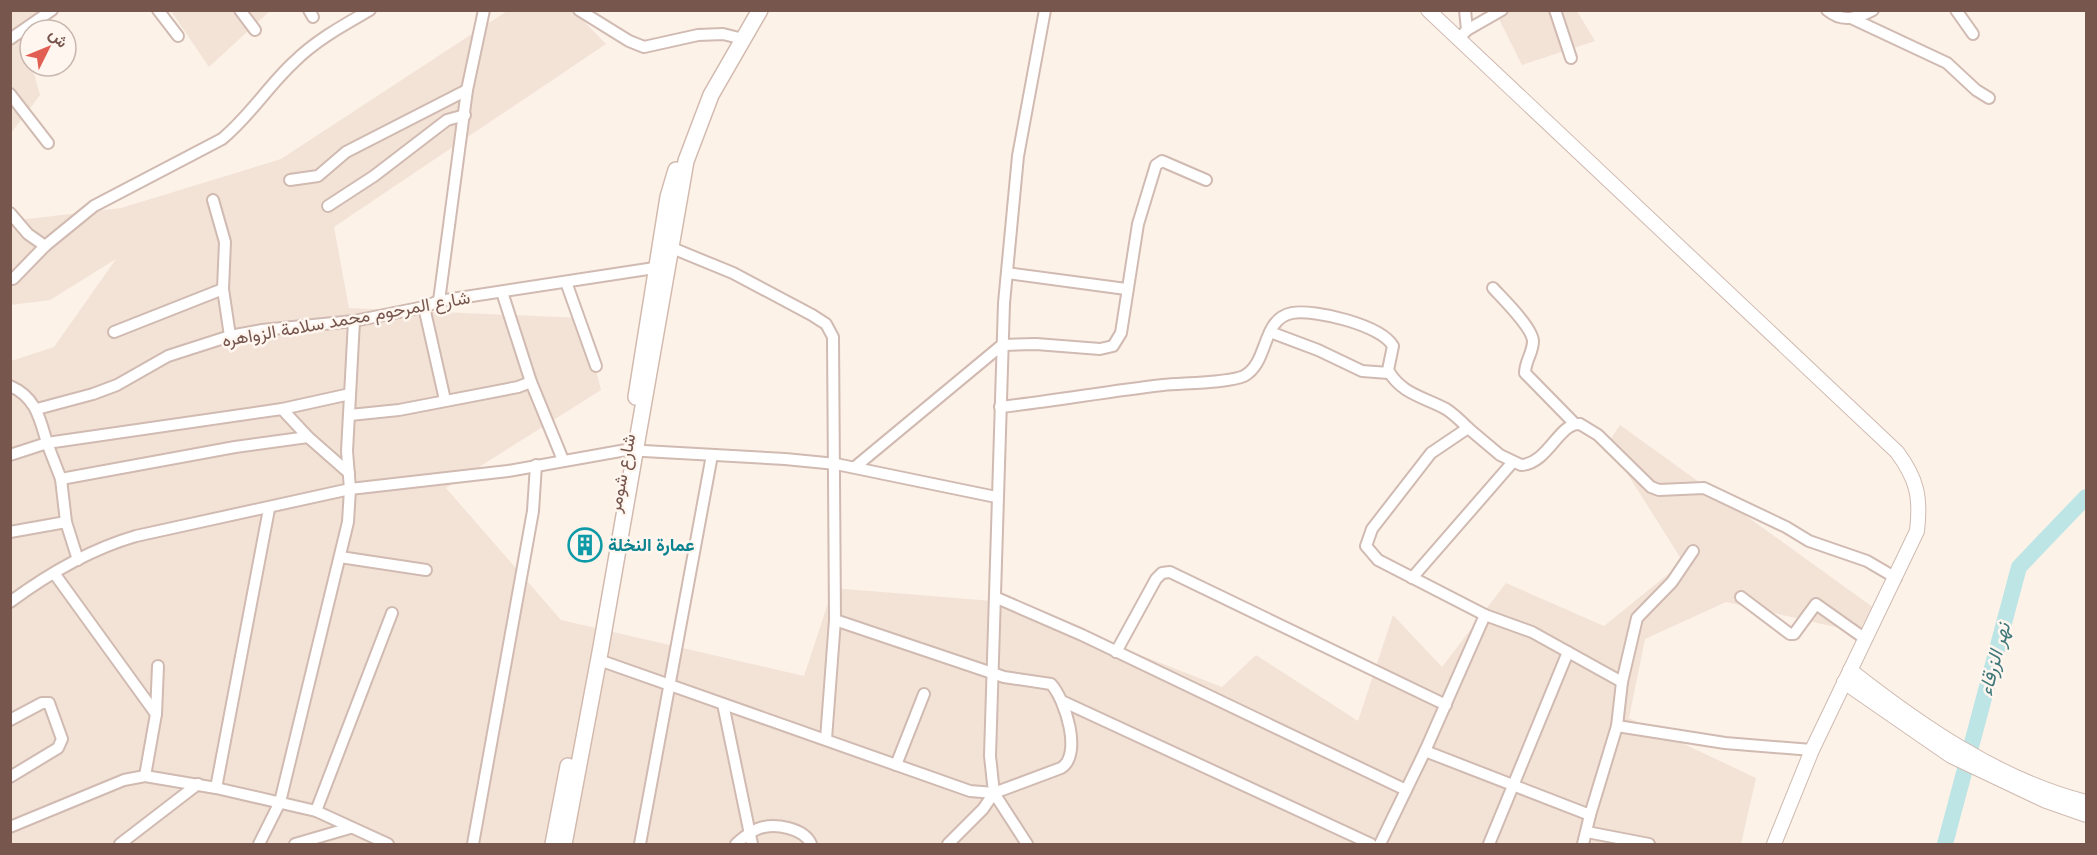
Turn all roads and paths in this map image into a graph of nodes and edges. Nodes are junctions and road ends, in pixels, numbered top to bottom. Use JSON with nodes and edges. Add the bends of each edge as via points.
{"nodes":[{"id":1,"x":52,"y":10,"type":"edge"},
{"id":2,"x":158,"y":10,"type":"edge"},
{"id":3,"x":240,"y":10,"type":"edge"},
{"id":4,"x":370,"y":10,"type":"edge"},
{"id":5,"x":484,"y":10,"type":"edge"},
{"id":6,"x":579,"y":10,"type":"edge"},
{"id":7,"x":760,"y":10,"type":"edge"},
{"id":8,"x":1045,"y":10,"type":"edge"},
{"id":9,"x":1428,"y":10,"type":"edge"},
{"id":10,"x":1466,"y":10,"type":"edge"},
{"id":11,"x":1502,"y":10,"type":"edge"},
{"id":12,"x":1555,"y":10,"type":"edge"},
{"id":13,"x":1827,"y":10,"type":"edge"},
{"id":14,"x":1873,"y":10,"type":"edge"},
{"id":15,"x":1956,"y":10,"type":"edge"},
{"id":16,"x":1851,"y":18,"type":"junction"},
{"id":17,"x":255,"y":30,"type":"dead end"},
{"id":18,"x":1463,"y":34,"type":"junction"},
{"id":19,"x":1972,"y":34,"type":"dead end"},
{"id":20,"x":12,"y":36,"type":"edge"},
{"id":21,"x":178,"y":36,"type":"dead end"},
{"id":22,"x":743,"y":39,"type":"junction"},
{"id":23,"x":1571,"y":58,"type":"dead end"},
{"id":24,"x":467,"y":90,"type":"junction"},
{"id":25,"x":10,"y":94,"type":"edge"},
{"id":26,"x":1989,"y":98,"type":"dead end"},
{"id":27,"x":465,"y":115,"type":"junction"},
{"id":28,"x":692,"y":141,"type":"junction"},
{"id":29,"x":48,"y":142,"type":"dead end"},
{"id":30,"x":290,"y":180,"type":"dead end"},
{"id":31,"x":1206,"y":180,"type":"dead end"},
{"id":32,"x":213,"y":200,"type":"dead end"},
{"id":33,"x":328,"y":206,"type":"dead end"},
{"id":34,"x":10,"y":213,"type":"edge"},
{"id":35,"x":45,"y":246,"type":"junction"},
{"id":36,"x":672,"y":248,"type":"junction"},
{"id":37,"x":662,"y":267,"type":"junction"},
{"id":38,"x":1007,"y":273,"type":"junction"},
{"id":39,"x":13,"y":279,"type":"dead end"},
{"id":40,"x":566,"y":282,"type":"junction"},
{"id":41,"x":1493,"y":288,"type":"dead end"},
{"id":42,"x":223,"y":289,"type":"junction"},
{"id":43,"x":1126,"y":289,"type":"junction"},
{"id":44,"x":502,"y":292,"type":"junction"},
{"id":45,"x":438,"y":301,"type":"junction"},
{"id":46,"x":424,"y":307,"type":"junction"},
{"id":47,"x":354,"y":321,"type":"junction"},
{"id":48,"x":114,"y":332,"type":"dead end"},
{"id":49,"x":1270,"y":332,"type":"junction"},
{"id":50,"x":230,"y":336,"type":"junction"},
{"id":51,"x":1002,"y":345,"type":"junction"},
{"id":52,"x":596,"y":366,"type":"dead end"},
{"id":53,"x":1389,"y":373,"type":"junction"},
{"id":54,"x":531,"y":382,"type":"junction"},
{"id":55,"x":10,"y":386,"type":"edge"},
{"id":56,"x":351,"y":394,"type":"junction"},
{"id":57,"x":445,"y":400,"type":"junction"},
{"id":58,"x":1000,"y":407,"type":"junction"},
{"id":59,"x":37,"y":409,"type":"junction"},
{"id":60,"x":282,"y":409,"type":"junction"},
{"id":61,"x":350,"y":415,"type":"junction"},
{"id":62,"x":1574,"y":423,"type":"junction"},
{"id":63,"x":1468,"y":428,"type":"junction"},
{"id":64,"x":308,"y":437,"type":"junction"},
{"id":65,"x":47,"y":443,"type":"junction"},
{"id":66,"x":630,"y":451,"type":"junction"},
{"id":67,"x":10,"y":455,"type":"edge"},
{"id":68,"x":712,"y":455,"type":"junction"},
{"id":69,"x":563,"y":459,"type":"junction"},
{"id":70,"x":1512,"y":463,"type":"junction"},
{"id":71,"x":536,"y":465,"type":"junction"},
{"id":72,"x":836,"y":465,"type":"junction"},
{"id":73,"x":855,"y":467,"type":"junction"},
{"id":74,"x":349,"y":473,"type":"junction"},
{"id":75,"x":61,"y":479,"type":"junction"},
{"id":76,"x":351,"y":489,"type":"junction"},
{"id":77,"x":996,"y":497,"type":"junction"},
{"id":78,"x":269,"y":509,"type":"junction"},
{"id":79,"x":66,"y":522,"type":"junction"},
{"id":80,"x":10,"y":532,"type":"edge"},
{"id":81,"x":1693,"y":551,"type":"dead end"},
{"id":82,"x":340,"y":556,"type":"junction"},
{"id":83,"x":78,"y":560,"type":"junction"},
{"id":84,"x":426,"y":570,"type":"dead end"},
{"id":85,"x":54,"y":573,"type":"junction"},
{"id":86,"x":1412,"y":578,"type":"junction"},
{"id":87,"x":1896,"y":578,"type":"junction"},
{"id":88,"x":1741,"y":597,"type":"dead end"},
{"id":89,"x":997,"y":598,"type":"junction"},
{"id":90,"x":10,"y":602,"type":"edge"},
{"id":91,"x":392,"y":613,"type":"dead end"},
{"id":92,"x":1485,"y":615,"type":"junction"},
{"id":93,"x":835,"y":620,"type":"junction"},
{"id":94,"x":1864,"y":638,"type":"junction"},
{"id":95,"x":1116,"y":652,"type":"junction"},
{"id":96,"x":1568,"y":652,"type":"junction"},
{"id":97,"x":599,"y":660,"type":"junction"},
{"id":98,"x":158,"y":666,"type":"dead end"},
{"id":99,"x":993,"y":673,"type":"junction"},
{"id":100,"x":1847,"y":676,"type":"junction"},
{"id":101,"x":1622,"y":682,"type":"junction"},
{"id":102,"x":669,"y":686,"type":"junction"},
{"id":103,"x":924,"y":694,"type":"dead end"},
{"id":104,"x":1064,"y":702,"type":"junction"},
{"id":105,"x":723,"y":704,"type":"junction"},
{"id":106,"x":1446,"y":705,"type":"junction"},
{"id":107,"x":156,"y":714,"type":"junction"},
{"id":108,"x":10,"y":720,"type":"edge"},
{"id":109,"x":1617,"y":726,"type":"junction"},
{"id":110,"x":826,"y":739,"type":"junction"},
{"id":111,"x":1812,"y":750,"type":"junction"},
{"id":112,"x":1425,"y":751,"type":"junction"},
{"id":113,"x":896,"y":765,"type":"junction"},
{"id":114,"x":1983,"y":766,"type":"junction"},
{"id":115,"x":145,"y":776,"type":"junction"},
{"id":116,"x":10,"y":777,"type":"edge"},
{"id":117,"x":198,"y":784,"type":"junction"},
{"id":118,"x":1513,"y":787,"type":"junction"},
{"id":119,"x":216,"y":788,"type":"junction"},
{"id":120,"x":1406,"y":790,"type":"junction"},
{"id":121,"x":994,"y":793,"type":"junction"},
{"id":122,"x":280,"y":802,"type":"junction"},
{"id":123,"x":2086,"y":802,"type":"edge"},
{"id":124,"x":316,"y":811,"type":"junction"},
{"id":125,"x":1590,"y":815,"type":"junction"},
{"id":126,"x":2086,"y":815,"type":"edge"},
{"id":127,"x":11,"y":827,"type":"edge"},
{"id":128,"x":350,"y":828,"type":"junction"},
{"id":129,"x":750,"y":832,"type":"junction"},
{"id":130,"x":1587,"y":832,"type":"junction"},
{"id":131,"x":1384,"y":843,"type":"edge"},
{"id":132,"x":1637,"y":843,"type":"edge"},
{"id":133,"x":120,"y":844,"type":"edge"},
{"id":134,"x":259,"y":844,"type":"edge"},
{"id":135,"x":294,"y":844,"type":"edge"},
{"id":136,"x":388,"y":844,"type":"edge"},
{"id":137,"x":473,"y":844,"type":"edge"},
{"id":138,"x":553,"y":844,"type":"edge"},
{"id":139,"x":564,"y":844,"type":"edge"},
{"id":140,"x":640,"y":844,"type":"edge"},
{"id":141,"x":736,"y":844,"type":"edge"},
{"id":142,"x":752,"y":844,"type":"edge"},
{"id":143,"x":811,"y":844,"type":"edge"},
{"id":144,"x":948,"y":844,"type":"edge"},
{"id":145,"x":1027,"y":844,"type":"edge"},
{"id":146,"x":1371,"y":844,"type":"edge"},
{"id":147,"x":1489,"y":844,"type":"edge"},
{"id":148,"x":1584,"y":844,"type":"edge"},
{"id":149,"x":1649,"y":844,"type":"edge"},
{"id":150,"x":1774,"y":844,"type":"edge"}],
"edges":[{"from":1,"to":20,"type":"street"},
{"from":2,"to":21,"type":"street"},
{"from":3,"to":17,"type":"street"},
{"from":4,"to":35,"type":"street","via":[[326,36],[296,60],[222,139],[94,206]]},
{"from":5,"to":24,"type":"street"},
{"from":6,"to":22,"type":"street","via":[[644,46],[698,35],[723,34]]},
{"from":7,"to":22,"type":"main road","name":"شارع شومر"},
{"from":8,"to":38,"type":"street","via":[[1018,156]]},
{"from":9,"to":18,"type":"street"},
{"from":10,"to":18,"type":"street"},
{"from":11,"to":18,"type":"street"},
{"from":12,"to":23,"type":"street"},
{"from":13,"to":16,"type":"street","via":[[1838,17]]},
{"from":14,"to":16,"type":"street"},
{"from":15,"to":19,"type":"street"},
{"from":16,"to":26,"type":"street","via":[[1947,63]]},
{"from":18,"to":87,"type":"street","via":[[1897,452],[1910,469],[1920,506],[1917,531]]},
{"from":22,"to":28,"type":"main road","name":"شارع شومر","via":[[711,95]]},
{"from":24,"to":27,"type":"street"},
{"from":24,"to":30,"type":"street","via":[[346,152],[318,176]]},
{"from":25,"to":29,"type":"street"},
{"from":27,"to":33,"type":"street","via":[[447,120]]},
{"from":27,"to":45,"type":"street"},
{"from":28,"to":36,"type":"main road","name":"شارع شومر"},
{"from":28,"to":37,"type":"main road","name":"شارع شومر","via":[[672,178]]},
{"from":31,"to":43,"type":"street","via":[[1171,163],[1162,161],[1156,165],[1138,224]]},
{"from":32,"to":42,"type":"street","via":[[225,242]]},
{"from":34,"to":35,"type":"street"},
{"from":35,"to":39,"type":"street"},
{"from":36,"to":37,"type":"main road","name":"شارع شومر"},
{"from":36,"to":72,"type":"street","via":[[733,273],[826,324],[833,338]]},
{"from":37,"to":40,"type":"street","name":"شارع المرحوم محمد سلامة الزواهره"},
{"from":37,"to":66,"type":"main road","name":"شارع شومر"},
{"from":38,"to":43,"type":"street"},
{"from":38,"to":51,"type":"street"},
{"from":40,"to":44,"type":"street","name":"شارع المرحوم محمد سلامة الزواهره"},
{"from":40,"to":52,"type":"street"},
{"from":41,"to":62,"type":"street","via":[[1531,334],[1525,373]]},
{"from":42,"to":48,"type":"street"},
{"from":42,"to":50,"type":"street"},
{"from":43,"to":51,"type":"street","via":[[1121,333],[1110,348]]},
{"from":44,"to":45,"type":"street","name":"شارع المرحوم محمد سلامة الزواهره"},
{"from":44,"to":54,"type":"street"},
{"from":45,"to":46,"type":"street","name":"شارع المرحوم محمد سلامة الزواهره"},
{"from":46,"to":47,"type":"street","name":"شارع المرحوم محمد سلامة الزواهره"},
{"from":46,"to":57,"type":"street"},
{"from":47,"to":50,"type":"street","name":"شارع المرحوم محمد سلامة الزواهره"},
{"from":47,"to":56,"type":"street"},
{"from":49,"to":53,"type":"street","via":[[1362,371]]},
{"from":49,"to":53,"type":"street","via":[[1280,318],[1294,313],[1351,321],[1391,342]]},
{"from":49,"to":58,"type":"street","via":[[1255,366],[1240,378]]},
{"from":50,"to":59,"type":"street","name":"شارع المرحوم محمد سلامة الزواهره","via":[[168,356],[117,385]]},
{"from":51,"to":58,"type":"street"},
{"from":51,"to":73,"type":"street"},
{"from":53,"to":63,"type":"street","via":[[1410,394],[1449,411]]},
{"from":54,"to":57,"type":"street"},
{"from":54,"to":69,"type":"street"},
{"from":55,"to":59,"type":"street","via":[[28,397]]},
{"from":56,"to":60,"type":"street"},
{"from":56,"to":61,"type":"street"},
{"from":57,"to":61,"type":"street"},
{"from":58,"to":77,"type":"street"},
{"from":59,"to":65,"type":"street"},
{"from":60,"to":64,"type":"street"},
{"from":60,"to":65,"type":"street"},
{"from":61,"to":74,"type":"street"},
{"from":62,"to":70,"type":"street","via":[[1535,462]]},
{"from":62,"to":87,"type":"street","via":[[1598,435],[1651,487],[1704,488],[1809,541],[1857,557]]},
{"from":63,"to":70,"type":"street"},
{"from":63,"to":86,"type":"street","via":[[1431,453],[1368,536],[1366,546],[1373,557]]},
{"from":64,"to":74,"type":"street"},
{"from":64,"to":75,"type":"street"},
{"from":65,"to":67,"type":"street"},
{"from":65,"to":75,"type":"street"},
{"from":66,"to":68,"type":"street"},
{"from":66,"to":69,"type":"street"},
{"from":66,"to":97,"type":"main road","name":"شارع شومر"},
{"from":66,"to":138,"type":"main road","name":"شارع شومر"},
{"from":68,"to":72,"type":"street"},
{"from":68,"to":102,"type":"street"},
{"from":69,"to":71,"type":"street"},
{"from":70,"to":86,"type":"street"},
{"from":71,"to":76,"type":"street"},
{"from":71,"to":137,"type":"street","via":[[534,511]]},
{"from":72,"to":73,"type":"street"},
{"from":72,"to":93,"type":"street"},
{"from":73,"to":77,"type":"street"},
{"from":74,"to":76,"type":"street"},
{"from":75,"to":79,"type":"street"},
{"from":76,"to":78,"type":"street"},
{"from":76,"to":82,"type":"street"},
{"from":77,"to":89,"type":"street"},
{"from":78,"to":83,"type":"street","via":[[136,536]]},
{"from":78,"to":119,"type":"street"},
{"from":79,"to":80,"type":"street"},
{"from":79,"to":83,"type":"street"},
{"from":81,"to":101,"type":"street","via":[[1672,582],[1637,618]]},
{"from":82,"to":84,"type":"street"},
{"from":82,"to":122,"type":"street"},
{"from":83,"to":85,"type":"street"},
{"from":85,"to":90,"type":"street"},
{"from":85,"to":107,"type":"street"},
{"from":86,"to":92,"type":"street"},
{"from":87,"to":94,"type":"street"},
{"from":88,"to":94,"type":"street","via":[[1790,634],[1796,633],[1816,604]]},
{"from":89,"to":95,"type":"street"},
{"from":89,"to":99,"type":"street"},
{"from":91,"to":124,"type":"street"},
{"from":92,"to":96,"type":"street","via":[[1532,632]]},
{"from":92,"to":106,"type":"street"},
{"from":93,"to":99,"type":"street"},
{"from":93,"to":110,"type":"street"},
{"from":94,"to":100,"type":"street"},
{"from":95,"to":106,"type":"street","via":[[1156,579],[1170,572]]},
{"from":95,"to":120,"type":"street"},
{"from":96,"to":101,"type":"street"},
{"from":96,"to":118,"type":"street"},
{"from":97,"to":102,"type":"street"},
{"from":97,"to":139,"type":"main road","name":"شارع شومر"},
{"from":98,"to":107,"type":"street"},
{"from":99,"to":104,"type":"street","via":[[1018,680],[1045,681]]},
{"from":99,"to":121,"type":"street","via":[[990,756]]},
{"from":100,"to":111,"type":"street"},
{"from":100,"to":114,"type":"street","via":[[1952,750]]},
{"from":101,"to":109,"type":"street"},
{"from":102,"to":105,"type":"street"},
{"from":102,"to":140,"type":"street"},
{"from":103,"to":113,"type":"street"},
{"from":104,"to":121,"type":"street","via":[[1072,751],[1069,761],[1061,768]]},
{"from":104,"to":146,"type":"street"},
{"from":105,"to":110,"type":"street"},
{"from":105,"to":129,"type":"street"},
{"from":106,"to":112,"type":"street"},
{"from":107,"to":115,"type":"street"},
{"from":108,"to":116,"type":"street","via":[[49,703],[62,739],[58,748]]},
{"from":109,"to":111,"type":"street","via":[[1737,744]]},
{"from":109,"to":125,"type":"street"},
{"from":110,"to":113,"type":"street"},
{"from":111,"to":150,"type":"street"},
{"from":112,"to":118,"type":"street"},
{"from":112,"to":120,"type":"street"},
{"from":113,"to":121,"type":"street","via":[[970,791]]},
{"from":114,"to":123,"type":"street"},
{"from":114,"to":126,"type":"street","via":[[2046,801]]},
{"from":115,"to":117,"type":"street"},
{"from":115,"to":127,"type":"street","via":[[124,780]]},
{"from":117,"to":119,"type":"street"},
{"from":117,"to":133,"type":"street"},
{"from":118,"to":125,"type":"street"},
{"from":118,"to":147,"type":"street"},
{"from":119,"to":122,"type":"street"},
{"from":120,"to":131,"type":"street"},
{"from":121,"to":144,"type":"street"},
{"from":121,"to":145,"type":"street"},
{"from":122,"to":124,"type":"street"},
{"from":122,"to":134,"type":"street"},
{"from":124,"to":128,"type":"street"},
{"from":125,"to":130,"type":"street"},
{"from":128,"to":135,"type":"street"},
{"from":128,"to":136,"type":"street"},
{"from":129,"to":141,"type":"street"},
{"from":129,"to":142,"type":"street"},
{"from":129,"to":143,"type":"street","via":[[782,827],[805,836]]},
{"from":130,"to":132,"type":"street"},
{"from":130,"to":148,"type":"street"},
{"from":132,"to":149,"type":"street"}]}
